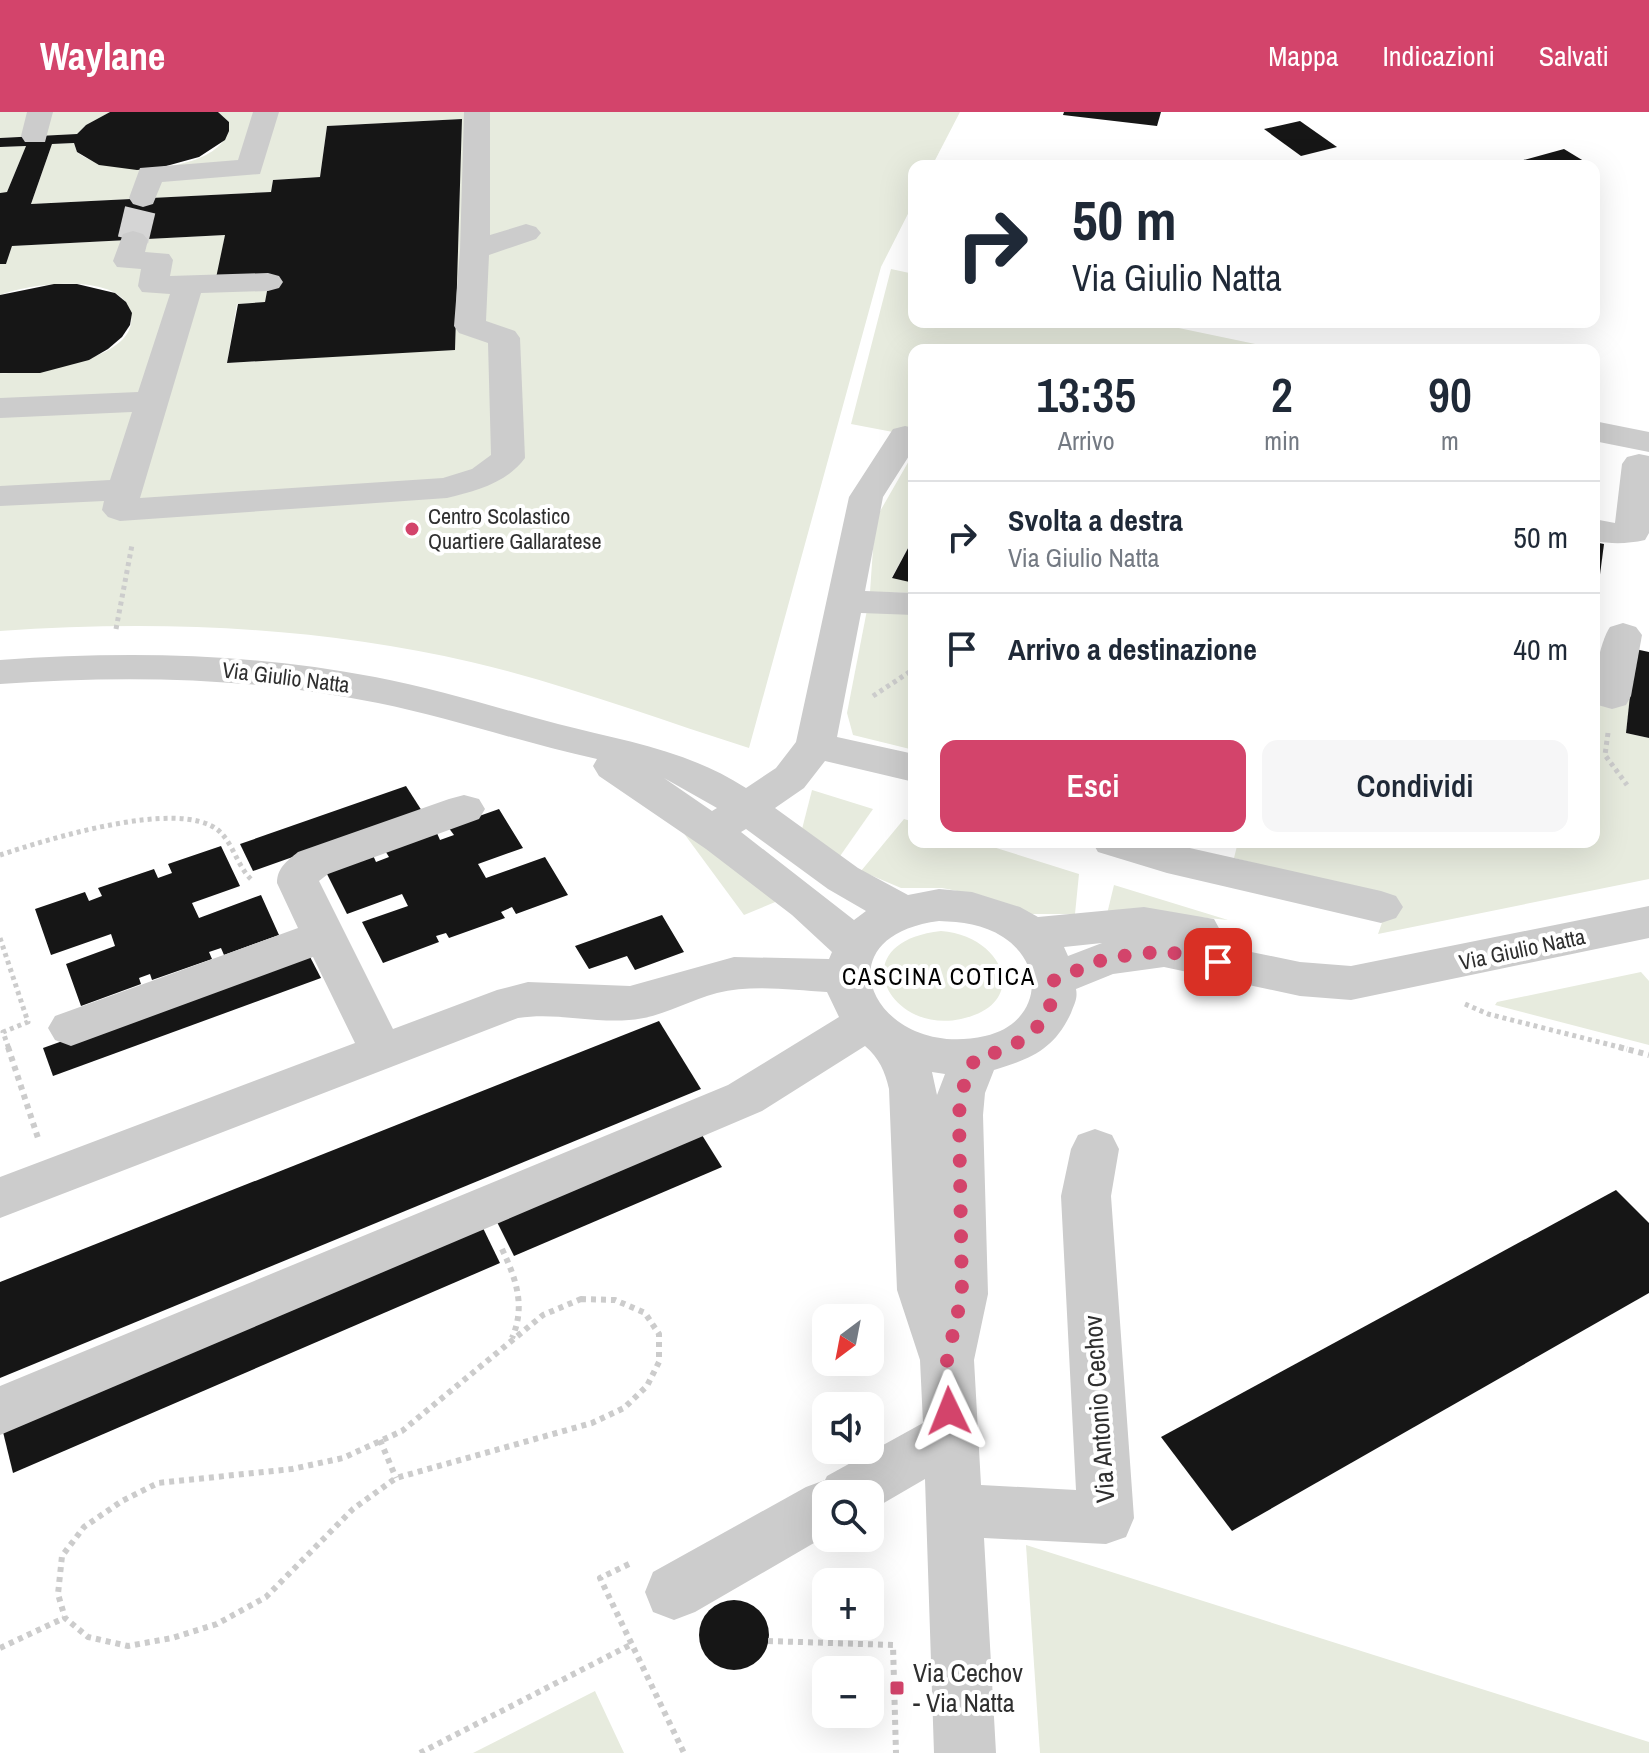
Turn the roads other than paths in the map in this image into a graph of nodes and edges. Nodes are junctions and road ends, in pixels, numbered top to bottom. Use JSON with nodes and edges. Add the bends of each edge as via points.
{"nodes":[{"id":1,"x":266,"y":112,"type":"edge"},
{"id":2,"x":477,"y":112,"type":"edge"},
{"id":3,"x":143,"y":198,"type":"tunnel mouth"},
{"id":4,"x":526,"y":233,"type":"dead end"},
{"id":5,"x":133,"y":240,"type":"dead end"},
{"id":6,"x":475,"y":250,"type":"junction"},
{"id":7,"x":268,"y":282,"type":"dead end"},
{"id":8,"x":188,"y":285,"type":"junction"},
{"id":9,"x":152,"y":401,"type":"junction"},
{"id":10,"x":0,"y":408,"type":"edge"},
{"id":11,"x":1600,"y":434,"type":"edge"},
{"id":12,"x":905,"y":436,"type":"dead end"},
{"id":13,"x":1644,"y":453,"type":"edge"},
{"id":14,"x":0,"y":496,"type":"edge"},
{"id":15,"x":132,"y":499,"type":"junction"},
{"id":16,"x":1614,"y":532,"type":"edge"},
{"id":17,"x":845,"y":601,"type":"junction"},
{"id":18,"x":908,"y":604,"type":"edge"},
{"id":19,"x":1622,"y":634,"type":"edge"},
{"id":20,"x":0,"y":672,"type":"edge"},
{"id":21,"x":1612,"y":696,"type":"road end"},
{"id":22,"x":815,"y":745,"type":"junction"},
{"id":23,"x":903,"y":767,"type":"edge"},
{"id":24,"x":464,"y":809,"type":"dead end"},
{"id":25,"x":730,"y":820,"type":"junction"},
{"id":26,"x":1133,"y":848,"type":"edge"},
{"id":27,"x":1381,"y":907,"type":"dead end"},
{"id":28,"x":903,"y":912,"type":"junction"},
{"id":29,"x":1649,"y":923,"type":"edge"},
{"id":30,"x":1029,"y":934,"type":"junction"},
{"id":31,"x":324,"y":936,"type":"junction"},
{"id":32,"x":852,"y":963,"type":"junction"},
{"id":33,"x":1396,"y":973,"type":"junction"},
{"id":34,"x":1054,"y":980,"type":"junction"},
{"id":35,"x":71,"y":1028,"type":"dead end"},
{"id":36,"x":879,"y":1033,"type":"junction"},
{"id":37,"x":382,"y":1052,"type":"junction"},
{"id":38,"x":975,"y":1058,"type":"junction"},
{"id":39,"x":1095,"y":1149,"type":"dead end"},
{"id":40,"x":0,"y":1198,"type":"edge"},
{"id":41,"x":947,"y":1360,"type":"junction"},
{"id":42,"x":0,"y":1411,"type":"edge"},
{"id":43,"x":950,"y":1436,"type":"junction"},
{"id":44,"x":872,"y":1480,"type":"edge"},
{"id":45,"x":954,"y":1510,"type":"junction"},
{"id":46,"x":812,"y":1514,"type":"edge"},
{"id":47,"x":674,"y":1592,"type":"dead end"},
{"id":48,"x":965,"y":1753,"type":"edge"}],
"edges":[{"from":1,"to":3,"type":"street","via":[[250,168],[150,174]]},
{"from":2,"to":6,"type":"street"},
{"from":4,"to":6,"type":"street"},
{"from":5,"to":8,"type":"street","via":[[128,261],[158,260],[153,286]]},
{"from":6,"to":15,"type":"street","via":[[470,326],[504,338],[508,458],[484,476],[447,488]]},
{"from":7,"to":8,"type":"street"},
{"from":8,"to":9,"type":"street"},
{"from":9,"to":10,"type":"street"},
{"from":9,"to":15,"type":"street"},
{"from":11,"to":13,"type":"street"},
{"from":12,"to":17,"type":"street","via":[[866,497]]},
{"from":13,"to":16,"type":"street"},
{"from":14,"to":15,"type":"street"},
{"from":17,"to":18,"type":"street"},
{"from":17,"to":22,"type":"street"},
{"from":19,"to":21,"type":"street"},
{"from":20,"to":25,"type":"street","name":"Via Giulio Natta","via":[[125,664],[254,671],[349,684],[565,739],[637,780]]},
{"from":22,"to":23,"type":"street"},
{"from":22,"to":25,"type":"street","via":[[790,778]]},
{"from":24,"to":31,"type":"street","via":[[303,869],[298,883]]},
{"from":25,"to":28,"type":"street","name":"Via Giulio Natta"},
{"from":25,"to":32,"type":"street","name":"Via Giulio Natta","via":[[804,901],[837,928]]},
{"from":26,"to":27,"type":"street"},
{"from":28,"to":30,"type":"street","via":[[964,906],[999,915]]},
{"from":28,"to":32,"type":"street","via":[[875,928]]},
{"from":29,"to":33,"type":"street","name":"Via Giulio Natta"},
{"from":30,"to":33,"type":"street","name":"Via Giulio Natta","via":[[1144,923],[1180,926]]},
{"from":30,"to":34,"type":"street","via":[[1047,956]]},
{"from":31,"to":35,"type":"street"},
{"from":31,"to":37,"type":"street"},
{"from":32,"to":36,"type":"street","name":"Via Giulio Natta","via":[[854,1005]]},
{"from":32,"to":37,"type":"street","via":[[727,974],[627,1004],[528,998]]},
{"from":33,"to":34,"type":"street","name":"Via Giulio Natta","via":[[1351,983],[1300,979],[1164,951],[1107,958]]},
{"from":34,"to":38,"type":"street","via":[[1050,1007],[1034,1031],[1008,1048]]},
{"from":36,"to":38,"type":"street","via":[[929,1056]]},
{"from":36,"to":41,"type":"street","via":[[909,1073],[913,1089],[923,1290]]},
{"from":36,"to":42,"type":"street","via":[[745,1098]]},
{"from":37,"to":40,"type":"street"},
{"from":38,"to":41,"type":"street","via":[[961,1093],[962,1294]]},
{"from":39,"to":45,"type":"street","name":"Via Antonio Cechov","via":[[1086,1196],[1106,1518]]},
{"from":41,"to":43,"type":"street"},
{"from":43,"to":44,"type":"street"},
{"from":43,"to":45,"type":"street"},
{"from":45,"to":48,"type":"street"},
{"from":46,"to":47,"type":"street"}]}
